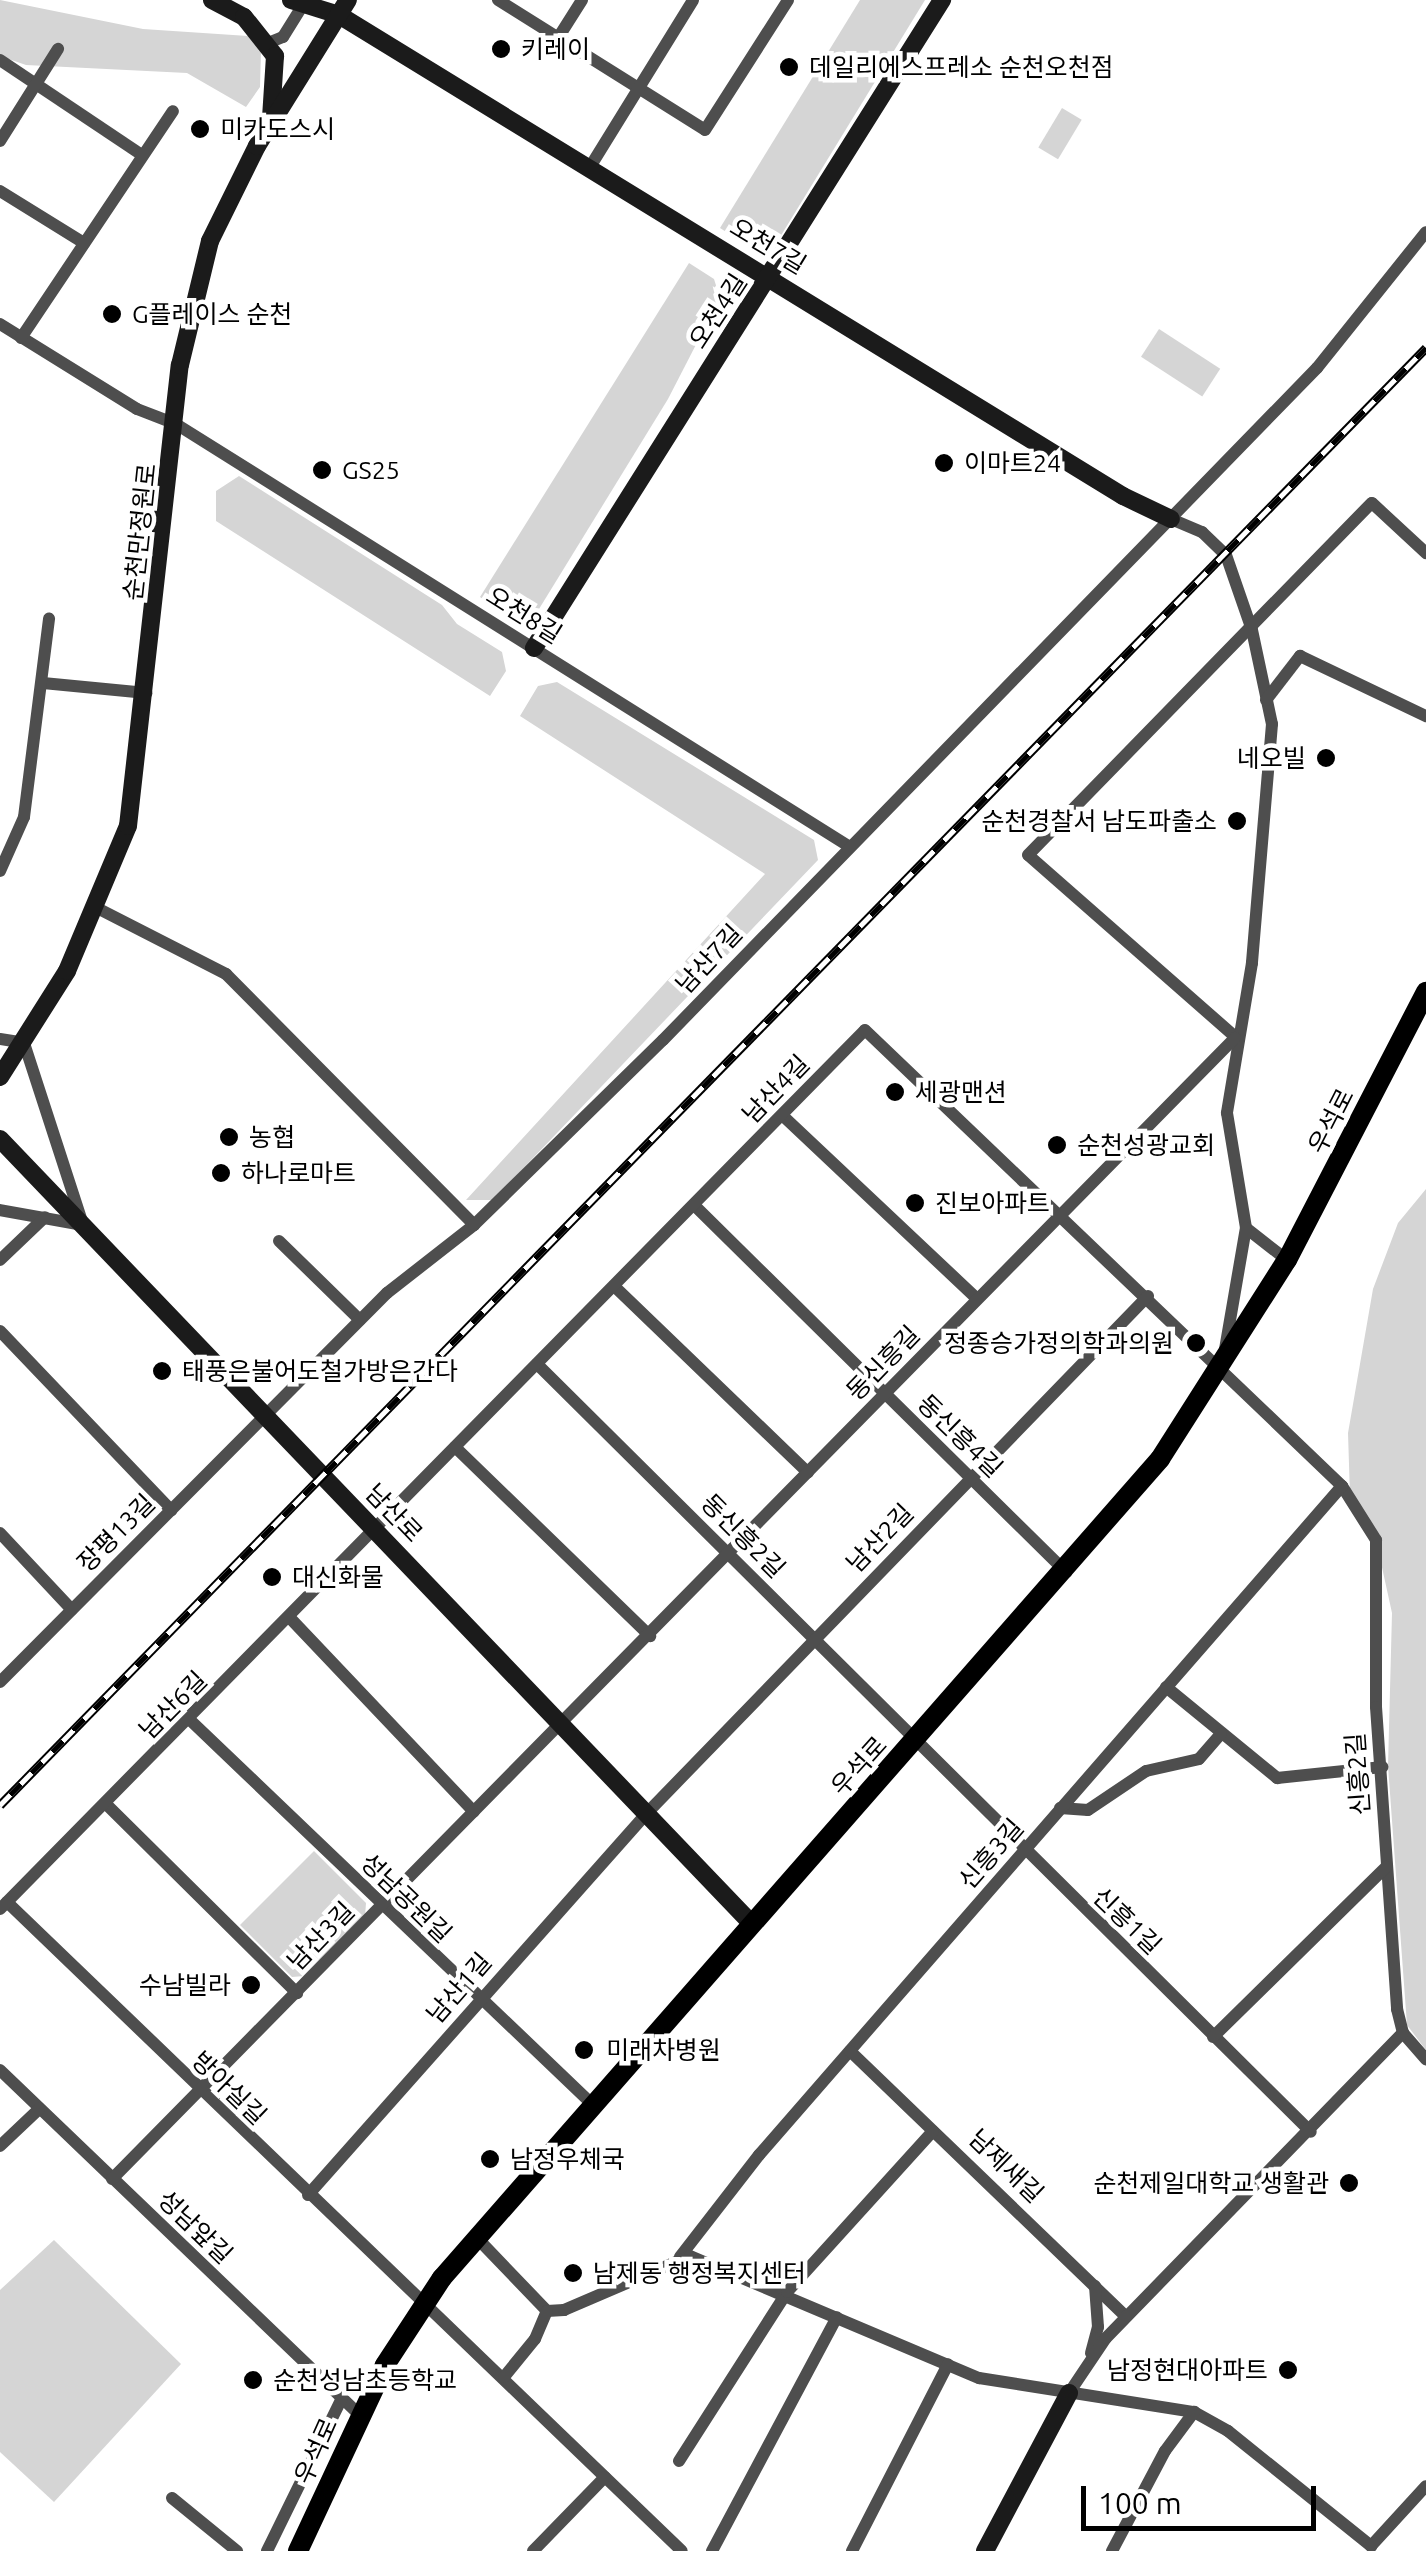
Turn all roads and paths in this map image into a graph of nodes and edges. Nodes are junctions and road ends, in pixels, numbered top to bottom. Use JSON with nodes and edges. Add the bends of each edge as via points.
{"nodes":[{"id":1,"x":202,"y":0,"type":"edge"},
{"id":2,"x":212,"y":0,"type":"edge"},
{"id":3,"x":221,"y":0,"type":"edge"},
{"id":4,"x":498,"y":0,"type":"edge"},
{"id":5,"x":582,"y":0,"type":"edge"},
{"id":6,"x":693,"y":0,"type":"edge"},
{"id":7,"x":788,"y":0,"type":"edge"},
{"id":8,"x":942,"y":0,"type":"edge"},
{"id":9,"x":301,"y":1,"type":"edge"},
{"id":10,"x":343,"y":7,"type":"edge"},
{"id":11,"x":558,"y":38,"type":"junction"},
{"id":12,"x":268,"y":43,"type":"junction"},
{"id":13,"x":58,"y":48,"type":"dead end"},
{"id":14,"x":0,"y":60,"type":"edge"},
{"id":15,"x":36,"y":84,"type":"junction"},
{"id":16,"x":638,"y":88,"type":"junction"},
{"id":17,"x":173,"y":111,"type":"dead end"},
{"id":18,"x":268,"y":129,"type":"junction"},
{"id":19,"x":0,"y":141,"type":"edge"},
{"id":20,"x":142,"y":155,"type":"junction"},
{"id":21,"x":590,"y":167,"type":"junction"},
{"id":22,"x":0,"y":191,"type":"edge"},
{"id":23,"x":1426,"y":232,"type":"edge"},
{"id":24,"x":84,"y":243,"type":"junction"},
{"id":25,"x":770,"y":277,"type":"junction"},
{"id":26,"x":0,"y":324,"type":"edge"},
{"id":27,"x":22,"y":338,"type":"junction"},
{"id":28,"x":176,"y":424,"type":"junction"},
{"id":29,"x":1171,"y":519,"type":"junction"},
{"id":30,"x":1426,"y":553,"type":"edge"},
{"id":31,"x":49,"y":618,"type":"dead end"},
{"id":32,"x":1252,"y":630,"type":"junction"},
{"id":33,"x":534,"y":648,"type":"junction"},
{"id":34,"x":43,"y":684,"type":"junction"},
{"id":35,"x":147,"y":693,"type":"junction"},
{"id":36,"x":1266,"y":700,"type":"junction"},
{"id":37,"x":1426,"y":716,"type":"edge"},
{"id":38,"x":6,"y":845,"type":"edge"},
{"id":39,"x":847,"y":845,"type":"junction"},
{"id":40,"x":0,"y":872,"type":"edge"},
{"id":41,"x":98,"y":909,"type":"junction"},
{"id":42,"x":1426,"y":992,"type":"edge"},
{"id":43,"x":1234,"y":1036,"type":"junction"},
{"id":44,"x":0,"y":1039,"type":"edge"},
{"id":45,"x":24,"y":1043,"type":"junction"},
{"id":46,"x":0,"y":1078,"type":"edge"},
{"id":47,"x":782,"y":1115,"type":"junction"},
{"id":48,"x":0,"y":1138,"type":"edge"},
{"id":49,"x":694,"y":1206,"type":"junction"},
{"id":50,"x":0,"y":1210,"type":"edge"},
{"id":51,"x":1060,"y":1213,"type":"junction"},
{"id":52,"x":45,"y":1217,"type":"junction"},
{"id":53,"x":82,"y":1225,"type":"junction"},
{"id":54,"x":474,"y":1226,"type":"junction"},
{"id":55,"x":1246,"y":1228,"type":"junction"},
{"id":56,"x":279,"y":1241,"type":"dead end"},
{"id":57,"x":0,"y":1260,"type":"edge"},
{"id":58,"x":1287,"y":1260,"type":"junction"},
{"id":59,"x":614,"y":1286,"type":"junction"},
{"id":60,"x":1148,"y":1296,"type":"junction"},
{"id":61,"x":976,"y":1298,"type":"junction"},
{"id":62,"x":360,"y":1320,"type":"junction"},
{"id":63,"x":0,"y":1331,"type":"edge"},
{"id":64,"x":538,"y":1364,"type":"junction"},
{"id":65,"x":1222,"y":1367,"type":"junction"},
{"id":66,"x":884,"y":1394,"type":"junction"},
{"id":67,"x":265,"y":1415,"type":"junction"},
{"id":68,"x":456,"y":1447,"type":"junction"},
{"id":69,"x":808,"y":1473,"type":"junction"},
{"id":70,"x":970,"y":1478,"type":"junction"},
{"id":71,"x":1342,"y":1486,"type":"junction"},
{"id":72,"x":170,"y":1510,"type":"junction"},
{"id":73,"x":375,"y":1530,"type":"junction"},
{"id":74,"x":0,"y":1533,"type":"edge"},
{"id":75,"x":729,"y":1554,"type":"junction"},
{"id":76,"x":1067,"y":1572,"type":"junction"},
{"id":77,"x":72,"y":1610,"type":"junction"},
{"id":78,"x":290,"y":1618,"type":"junction"},
{"id":79,"x":650,"y":1636,"type":"junction"},
{"id":80,"x":814,"y":1638,"type":"junction"},
{"id":81,"x":0,"y":1682,"type":"edge"},
{"id":82,"x":1166,"y":1686,"type":"junction"},
{"id":83,"x":190,"y":1720,"type":"junction"},
{"id":84,"x":560,"y":1723,"type":"junction"},
{"id":85,"x":1220,"y":1734,"type":"junction"},
{"id":86,"x":914,"y":1742,"type":"junction"},
{"id":87,"x":1382,"y":1767,"type":"junction"},
{"id":88,"x":106,"y":1804,"type":"junction"},
{"id":89,"x":1060,"y":1808,"type":"junction"},
{"id":90,"x":474,"y":1812,"type":"junction"},
{"id":91,"x":646,"y":1813,"type":"junction"},
{"id":92,"x":1022,"y":1852,"type":"junction"},
{"id":93,"x":1386,"y":1867,"type":"junction"},
{"id":94,"x":4,"y":1905,"type":"edge"},
{"id":95,"x":382,"y":1906,"type":"junction"},
{"id":96,"x":752,"y":1923,"type":"junction"},
{"id":97,"x":297,"y":1993,"type":"junction"},
{"id":98,"x":478,"y":2000,"type":"junction"},
{"id":99,"x":1403,"y":2033,"type":"junction"},
{"id":100,"x":1214,"y":2036,"type":"junction"},
{"id":101,"x":850,"y":2051,"type":"junction"},
{"id":102,"x":1426,"y":2059,"type":"edge"},
{"id":103,"x":0,"y":2070,"type":"edge"},
{"id":104,"x":200,"y":2091,"type":"junction"},
{"id":105,"x":593,"y":2105,"type":"junction"},
{"id":106,"x":39,"y":2109,"type":"junction"},
{"id":107,"x":933,"y":2130,"type":"junction"},
{"id":108,"x":1310,"y":2132,"type":"junction"},
{"id":109,"x":0,"y":2146,"type":"edge"},
{"id":110,"x":112,"y":2179,"type":"junction"},
{"id":111,"x":308,"y":2195,"type":"junction"},
{"id":112,"x":477,"y":2238,"type":"junction"},
{"id":113,"x":680,"y":2257,"type":"junction"},
{"id":114,"x":1095,"y":2286,"type":"junction"},
{"id":115,"x":787,"y":2292,"type":"junction"},
{"id":116,"x":423,"y":2303,"type":"junction"},
{"id":117,"x":547,"y":2311,"type":"junction"},
{"id":118,"x":1126,"y":2317,"type":"junction"},
{"id":119,"x":837,"y":2318,"type":"junction"},
{"id":120,"x":1088,"y":2360,"type":"junction"},
{"id":121,"x":948,"y":2364,"type":"junction"},
{"id":122,"x":504,"y":2377,"type":"junction"},
{"id":123,"x":1069,"y":2393,"type":"junction"},
{"id":124,"x":342,"y":2398,"type":"junction"},
{"id":125,"x":1194,"y":2412,"type":"junction"},
{"id":126,"x":360,"y":2415,"type":"junction"},
{"id":127,"x":680,"y":2462,"type":"dead end"},
{"id":128,"x":605,"y":2477,"type":"junction"},
{"id":129,"x":1426,"y":2486,"type":"edge"},
{"id":130,"x":172,"y":2498,"type":"dead end"},
{"id":131,"x":1371,"y":2549,"type":"edge"},
{"id":132,"x":237,"y":2551,"type":"edge"},
{"id":133,"x":267,"y":2551,"type":"edge"},
{"id":134,"x":298,"y":2551,"type":"edge"},
{"id":135,"x":533,"y":2551,"type":"edge"},
{"id":136,"x":682,"y":2551,"type":"edge"},
{"id":137,"x":712,"y":2551,"type":"edge"},
{"id":138,"x":852,"y":2551,"type":"edge"},
{"id":139,"x":985,"y":2551,"type":"edge"},
{"id":140,"x":1112,"y":2551,"type":"edge"}],
"edges":[{"from":1,"to":2,"type":"street"},
{"from":2,"to":3,"type":"street"},
{"from":2,"to":12,"type":"street","via":[[244,16]]},
{"from":4,"to":11,"type":"street"},
{"from":5,"to":11,"type":"street"},
{"from":6,"to":16,"type":"street"},
{"from":7,"to":16,"type":"street","via":[[705,130]]},
{"from":8,"to":25,"type":"street","name":"오천4길"},
{"from":9,"to":10,"type":"street","name":"오천7길"},
{"from":9,"to":12,"type":"street","via":[[283,36]]},
{"from":10,"to":18,"type":"street","name":"순천만정원로"},
{"from":10,"to":21,"type":"street","name":"오천7길"},
{"from":11,"to":16,"type":"street"},
{"from":12,"to":18,"type":"street","via":[[278,69]]},
{"from":13,"to":15,"type":"street"},
{"from":14,"to":15,"type":"street"},
{"from":15,"to":19,"type":"street"},
{"from":15,"to":20,"type":"street"},
{"from":16,"to":21,"type":"street"},
{"from":17,"to":20,"type":"street"},
{"from":18,"to":28,"type":"street","name":"순천만정원로","via":[[233,189],[205,258],[186,325]]},
{"from":20,"to":24,"type":"street"},
{"from":21,"to":25,"type":"street","name":"오천7길"},
{"from":22,"to":24,"type":"street"},
{"from":23,"to":29,"type":"street","name":"남산7길","via":[[1317,368]]},
{"from":24,"to":27,"type":"street"},
{"from":25,"to":29,"type":"street","name":"오천7길","via":[[1122,496]]},
{"from":25,"to":33,"type":"street","name":"오천4길"},
{"from":26,"to":27,"type":"street","name":"오천8길"},
{"from":27,"to":28,"type":"street","name":"오천8길","via":[[136,409]]},
{"from":28,"to":33,"type":"street","name":"오천8길"},
{"from":28,"to":35,"type":"street","name":"순천만정원로"},
{"from":29,"to":32,"type":"street","via":[[1202,532],[1226,555]]},
{"from":29,"to":39,"type":"street","name":"남산7길"},
{"from":30,"to":32,"type":"street","via":[[1372,503]]},
{"from":31,"to":34,"type":"street"},
{"from":32,"to":36,"type":"street"},
{"from":32,"to":43,"type":"street","via":[[1028,855]]},
{"from":33,"to":39,"type":"street","name":"오천8길"},
{"from":34,"to":35,"type":"street"},
{"from":34,"to":38,"type":"street","via":[[24,817]]},
{"from":35,"to":41,"type":"street","name":"순천만정원로","via":[[128,826]]},
{"from":36,"to":37,"type":"street","via":[[1300,656]]},
{"from":36,"to":43,"type":"street","via":[[1272,752],[1252,963]]},
{"from":38,"to":40,"type":"street"},
{"from":39,"to":54,"type":"street","name":"남산7길"},
{"from":41,"to":45,"type":"street","name":"순천만정원로"},
{"from":41,"to":54,"type":"street","via":[[226,974]]},
{"from":42,"to":58,"type":"main road","name":"우석로"},
{"from":43,"to":51,"type":"street","name":"동신흥길"},
{"from":43,"to":55,"type":"street","via":[[1227,1113]]},
{"from":44,"to":45,"type":"street"},
{"from":45,"to":46,"type":"street","name":"순천만정원로"},
{"from":45,"to":53,"type":"street"},
{"from":47,"to":49,"type":"street","name":"남산4길"},
{"from":47,"to":51,"type":"street","name":"남산4길","via":[[866,1030]]},
{"from":47,"to":61,"type":"street"},
{"from":48,"to":53,"type":"street","name":"남산로"},
{"from":49,"to":59,"type":"street","name":"남산4길"},
{"from":49,"to":66,"type":"street","name":"동신흥4길"},
{"from":50,"to":52,"type":"street"},
{"from":51,"to":60,"type":"street","name":"남산4길"},
{"from":51,"to":61,"type":"street","name":"동신흥길"},
{"from":52,"to":53,"type":"street"},
{"from":52,"to":57,"type":"street"},
{"from":53,"to":67,"type":"street","name":"남산로"},
{"from":54,"to":62,"type":"street","name":"남산7길"},
{"from":55,"to":58,"type":"street"},
{"from":55,"to":65,"type":"street"},
{"from":56,"to":62,"type":"street"},
{"from":58,"to":65,"type":"main road","name":"우석로"},
{"from":59,"to":64,"type":"street","name":"남산4길"},
{"from":59,"to":69,"type":"street"},
{"from":60,"to":65,"type":"street","name":"남산4길"},
{"from":60,"to":70,"type":"street","name":"남산2길"},
{"from":61,"to":66,"type":"street","name":"동신흥길"},
{"from":62,"to":67,"type":"street","name":"남산7길"},
{"from":63,"to":72,"type":"street"},
{"from":64,"to":68,"type":"street","name":"남산4길"},
{"from":64,"to":75,"type":"street","name":"동신흥2길"},
{"from":65,"to":71,"type":"street"},
{"from":65,"to":76,"type":"main road","name":"우석로","via":[[1160,1459]]},
{"from":66,"to":69,"type":"street","name":"동신흥길"},
{"from":66,"to":70,"type":"street","name":"동신흥4길"},
{"from":67,"to":72,"type":"street","name":"장평13길"},
{"from":67,"to":73,"type":"street","name":"남산로"},
{"from":68,"to":73,"type":"street","name":"남산4길"},
{"from":68,"to":79,"type":"street"},
{"from":69,"to":75,"type":"street","name":"동신흥길"},
{"from":70,"to":76,"type":"street","name":"동신흥4길"},
{"from":70,"to":80,"type":"street","name":"남산2길"},
{"from":71,"to":82,"type":"street","name":"신흥3길"},
{"from":71,"to":87,"type":"street","name":"신흥2길","via":[[1376,1540]]},
{"from":72,"to":77,"type":"street","name":"장평13길"},
{"from":73,"to":78,"type":"street","name":"남산6길"},
{"from":73,"to":84,"type":"street","name":"남산로"},
{"from":74,"to":77,"type":"street"},
{"from":75,"to":79,"type":"street","name":"동신흥길"},
{"from":75,"to":80,"type":"street","name":"동신흥2길"},
{"from":76,"to":86,"type":"main road","name":"우석로"},
{"from":77,"to":81,"type":"street","name":"장평13길"},
{"from":78,"to":83,"type":"street","name":"남산6길"},
{"from":78,"to":90,"type":"street"},
{"from":79,"to":84,"type":"street","name":"동신흥길"},
{"from":80,"to":86,"type":"street","name":"동신흥2길"},
{"from":80,"to":91,"type":"street","name":"남산2길"},
{"from":82,"to":85,"type":"street"},
{"from":82,"to":89,"type":"street","name":"신흥3길"},
{"from":83,"to":88,"type":"street","name":"남산6길"},
{"from":83,"to":95,"type":"street","name":"성남공원길"},
{"from":84,"to":90,"type":"street","name":"남산3길"},
{"from":84,"to":91,"type":"street","name":"남산로"},
{"from":85,"to":87,"type":"street","via":[[1277,1778]]},
{"from":85,"to":89,"type":"street","via":[[1199,1759],[1146,1770],[1088,1810]]},
{"from":86,"to":92,"type":"street","name":"신흥1길"},
{"from":86,"to":96,"type":"main road","name":"우석로"},
{"from":87,"to":93,"type":"street","name":"신흥2길"},
{"from":88,"to":94,"type":"street","name":"남산6길"},
{"from":88,"to":97,"type":"street"},
{"from":89,"to":92,"type":"street","name":"신흥3길"},
{"from":90,"to":95,"type":"street","name":"남산3길"},
{"from":91,"to":96,"type":"street","name":"남산로"},
{"from":91,"to":98,"type":"street","name":"남산1길"},
{"from":92,"to":100,"type":"street","name":"신흥1길"},
{"from":92,"to":101,"type":"street","name":"신흥3길"},
{"from":93,"to":99,"type":"street","name":"신흥2길"},
{"from":93,"to":100,"type":"street"},
{"from":94,"to":104,"type":"street","name":"방아실길"},
{"from":95,"to":97,"type":"street","name":"남산3길"},
{"from":95,"to":98,"type":"street","name":"성남공원길"},
{"from":96,"to":105,"type":"main road","name":"우석로"},
{"from":97,"to":104,"type":"street","name":"남산3길"},
{"from":98,"to":105,"type":"street","name":"성남공원길"},
{"from":98,"to":111,"type":"street","name":"남산1길"},
{"from":99,"to":102,"type":"street"},
{"from":99,"to":108,"type":"street"},
{"from":100,"to":108,"type":"street","name":"신흥1길"},
{"from":101,"to":107,"type":"street","name":"남제새길"},
{"from":101,"to":113,"type":"street","name":"신흥3길"},
{"from":103,"to":106,"type":"street","name":"성남앞길"},
{"from":104,"to":110,"type":"street","name":"남산3길"},
{"from":104,"to":111,"type":"street","name":"방아실길"},
{"from":105,"to":112,"type":"main road","name":"우석로"},
{"from":106,"to":109,"type":"street"},
{"from":106,"to":110,"type":"street","name":"성남앞길"},
{"from":107,"to":114,"type":"street","name":"남제새길"},
{"from":107,"to":115,"type":"street"},
{"from":108,"to":118,"type":"street"},
{"from":110,"to":124,"type":"street","name":"성남앞길"},
{"from":111,"to":116,"type":"street","name":"방아실길"},
{"from":112,"to":116,"type":"main road","name":"우석로"},
{"from":112,"to":117,"type":"street"},
{"from":113,"to":115,"type":"street"},
{"from":113,"to":117,"type":"street","via":[[564,2310]]},
{"from":114,"to":118,"type":"street","name":"남제새길"},
{"from":114,"to":120,"type":"street","via":[[1098,2327]]},
{"from":115,"to":119,"type":"street"},
{"from":115,"to":127,"type":"street"},
{"from":116,"to":122,"type":"street","name":"방아실길"},
{"from":116,"to":126,"type":"main road","name":"우석로"},
{"from":117,"to":122,"type":"street","via":[[535,2340]]},
{"from":118,"to":120,"type":"street"},
{"from":119,"to":121,"type":"street"},
{"from":119,"to":137,"type":"street"},
{"from":120,"to":123,"type":"street"},
{"from":121,"to":123,"type":"street","via":[[994,2382]]},
{"from":121,"to":138,"type":"street"},
{"from":122,"to":128,"type":"street","name":"방아실길"},
{"from":123,"to":125,"type":"street"},
{"from":123,"to":139,"type":"street"},
{"from":124,"to":126,"type":"street","name":"성남앞길"},
{"from":124,"to":133,"type":"street"},
{"from":125,"to":131,"type":"street","via":[[1228,2431]]},
{"from":125,"to":140,"type":"street","via":[[1165,2451]]},
{"from":126,"to":134,"type":"main road","name":"우석로"},
{"from":128,"to":135,"type":"street"},
{"from":128,"to":136,"type":"street","name":"방아실길"},
{"from":129,"to":131,"type":"street"},
{"from":130,"to":132,"type":"street"}]}
